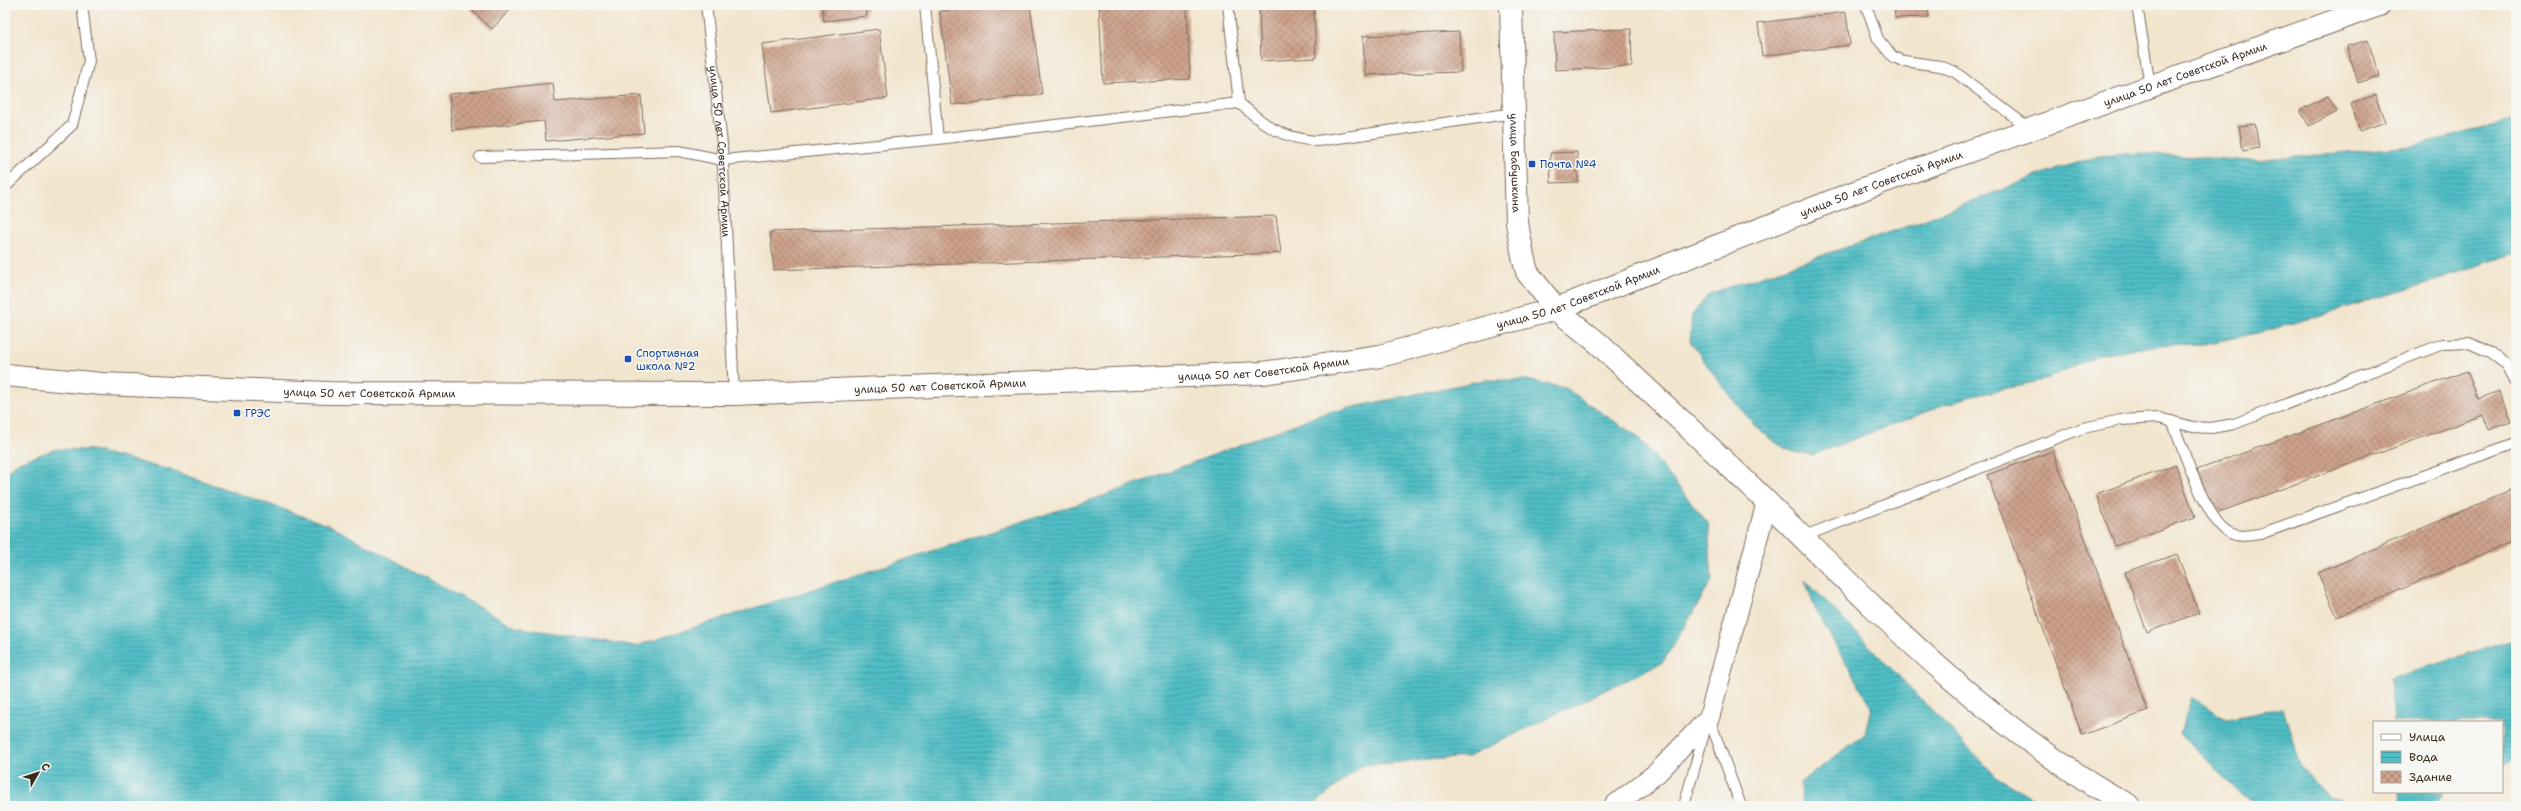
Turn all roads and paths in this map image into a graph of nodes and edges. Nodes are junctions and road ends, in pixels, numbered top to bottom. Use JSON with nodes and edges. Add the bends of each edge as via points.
{"nodes":[{"id":1,"x":82,"y":5,"type":"edge"},
{"id":2,"x":706,"y":5,"type":"edge"},
{"id":3,"x":925,"y":5,"type":"edge"},
{"id":4,"x":1228,"y":5,"type":"edge"},
{"id":5,"x":1512,"y":5,"type":"edge"},
{"id":6,"x":1866,"y":5,"type":"edge"},
{"id":7,"x":2136,"y":5,"type":"edge"},
{"id":8,"x":2379,"y":5,"type":"edge"},
{"id":9,"x":2150,"y":86,"type":"junction"},
{"id":10,"x":1239,"y":103,"type":"junction"},
{"id":11,"x":1514,"y":113,"type":"junction"},
{"id":12,"x":2029,"y":128,"type":"junction"},
{"id":13,"x":938,"y":139,"type":"junction"},
{"id":14,"x":480,"y":157,"type":"dead end"},
{"id":15,"x":723,"y":160,"type":"junction"},
{"id":16,"x":5,"y":187,"type":"edge"},
{"id":17,"x":1556,"y":309,"type":"junction"},
{"id":18,"x":5,"y":375,"type":"edge"},
{"id":19,"x":2516,"y":382,"type":"edge"},
{"id":20,"x":734,"y":394,"type":"junction"},
{"id":21,"x":2172,"y":422,"type":"junction"},
{"id":22,"x":2516,"y":443,"type":"edge"},
{"id":23,"x":1767,"y":502,"type":"junction"},
{"id":24,"x":1802,"y":537,"type":"junction"},
{"id":25,"x":1709,"y":718,"type":"junction"},
{"id":26,"x":1614,"y":806,"type":"edge"},
{"id":27,"x":1684,"y":806,"type":"edge"},
{"id":28,"x":1741,"y":806,"type":"edge"},
{"id":29,"x":2130,"y":806,"type":"edge"}],
"edges":[{"from":1,"to":16,"type":"lane","via":[[89,61],[72,125]]},
{"from":2,"to":15,"type":"lane","name":"улица 50 лет Советской Армии"},
{"from":3,"to":13,"type":"lane"},
{"from":4,"to":10,"type":"lane"},
{"from":5,"to":11,"type":"main road","name":"улица Бабушкина"},
{"from":6,"to":12,"type":"lane","via":[[1878,39],[1893,57],[1904,62],[1940,66],[1955,72]]},
{"from":7,"to":9,"type":"lane"},
{"from":8,"to":9,"type":"main road","name":"улица 50 лет Советской Армии"},
{"from":9,"to":12,"type":"main road","name":"улица 50 лет Советской Армии"},
{"from":10,"to":11,"type":"lane","via":[[1268,128],[1282,135],[1298,140],[1317,141]]},
{"from":10,"to":13,"type":"lane"},
{"from":11,"to":17,"type":"main road","name":"улица Бабушкина","via":[[1517,223],[1522,256],[1527,272]]},
{"from":12,"to":17,"type":"main road","name":"улица 50 лет Советской Армии","via":[[1863,189]]},
{"from":13,"to":15,"type":"lane"},
{"from":14,"to":15,"type":"lane","via":[[679,151]]},
{"from":15,"to":20,"type":"lane","name":"улица 50 лет Советской Армии"},
{"from":17,"to":20,"type":"main road","name":"улица 50 лет Советской Армии","via":[[1380,356],[1263,373]]},
{"from":17,"to":23,"type":"main road","name":"улица Бабушкина","via":[[1598,343]]},
{"from":18,"to":20,"type":"main road","name":"улица 50 лет Советской Армии","via":[[102,384],[329,393]]},
{"from":19,"to":21,"type":"lane","via":[[2507,365],[2489,352],[2469,343],[2443,344],[2234,424],[2211,428]]},
{"from":21,"to":22,"type":"lane","via":[[2209,511],[2220,526],[2229,533],[2241,536],[2260,534]]},
{"from":21,"to":24,"type":"lane","via":[[2159,418],[2121,420],[2083,428]]},
{"from":23,"to":24,"type":"main road","name":"улица Бабушкина"},
{"from":23,"to":25,"type":"street"},
{"from":24,"to":29,"type":"main road","name":"улица Бабушкина","via":[[1911,642],[1989,711],[2047,754]]},
{"from":25,"to":26,"type":"street","via":[[1658,772]]},
{"from":25,"to":27,"type":"lane"},
{"from":25,"to":28,"type":"lane"}]}
